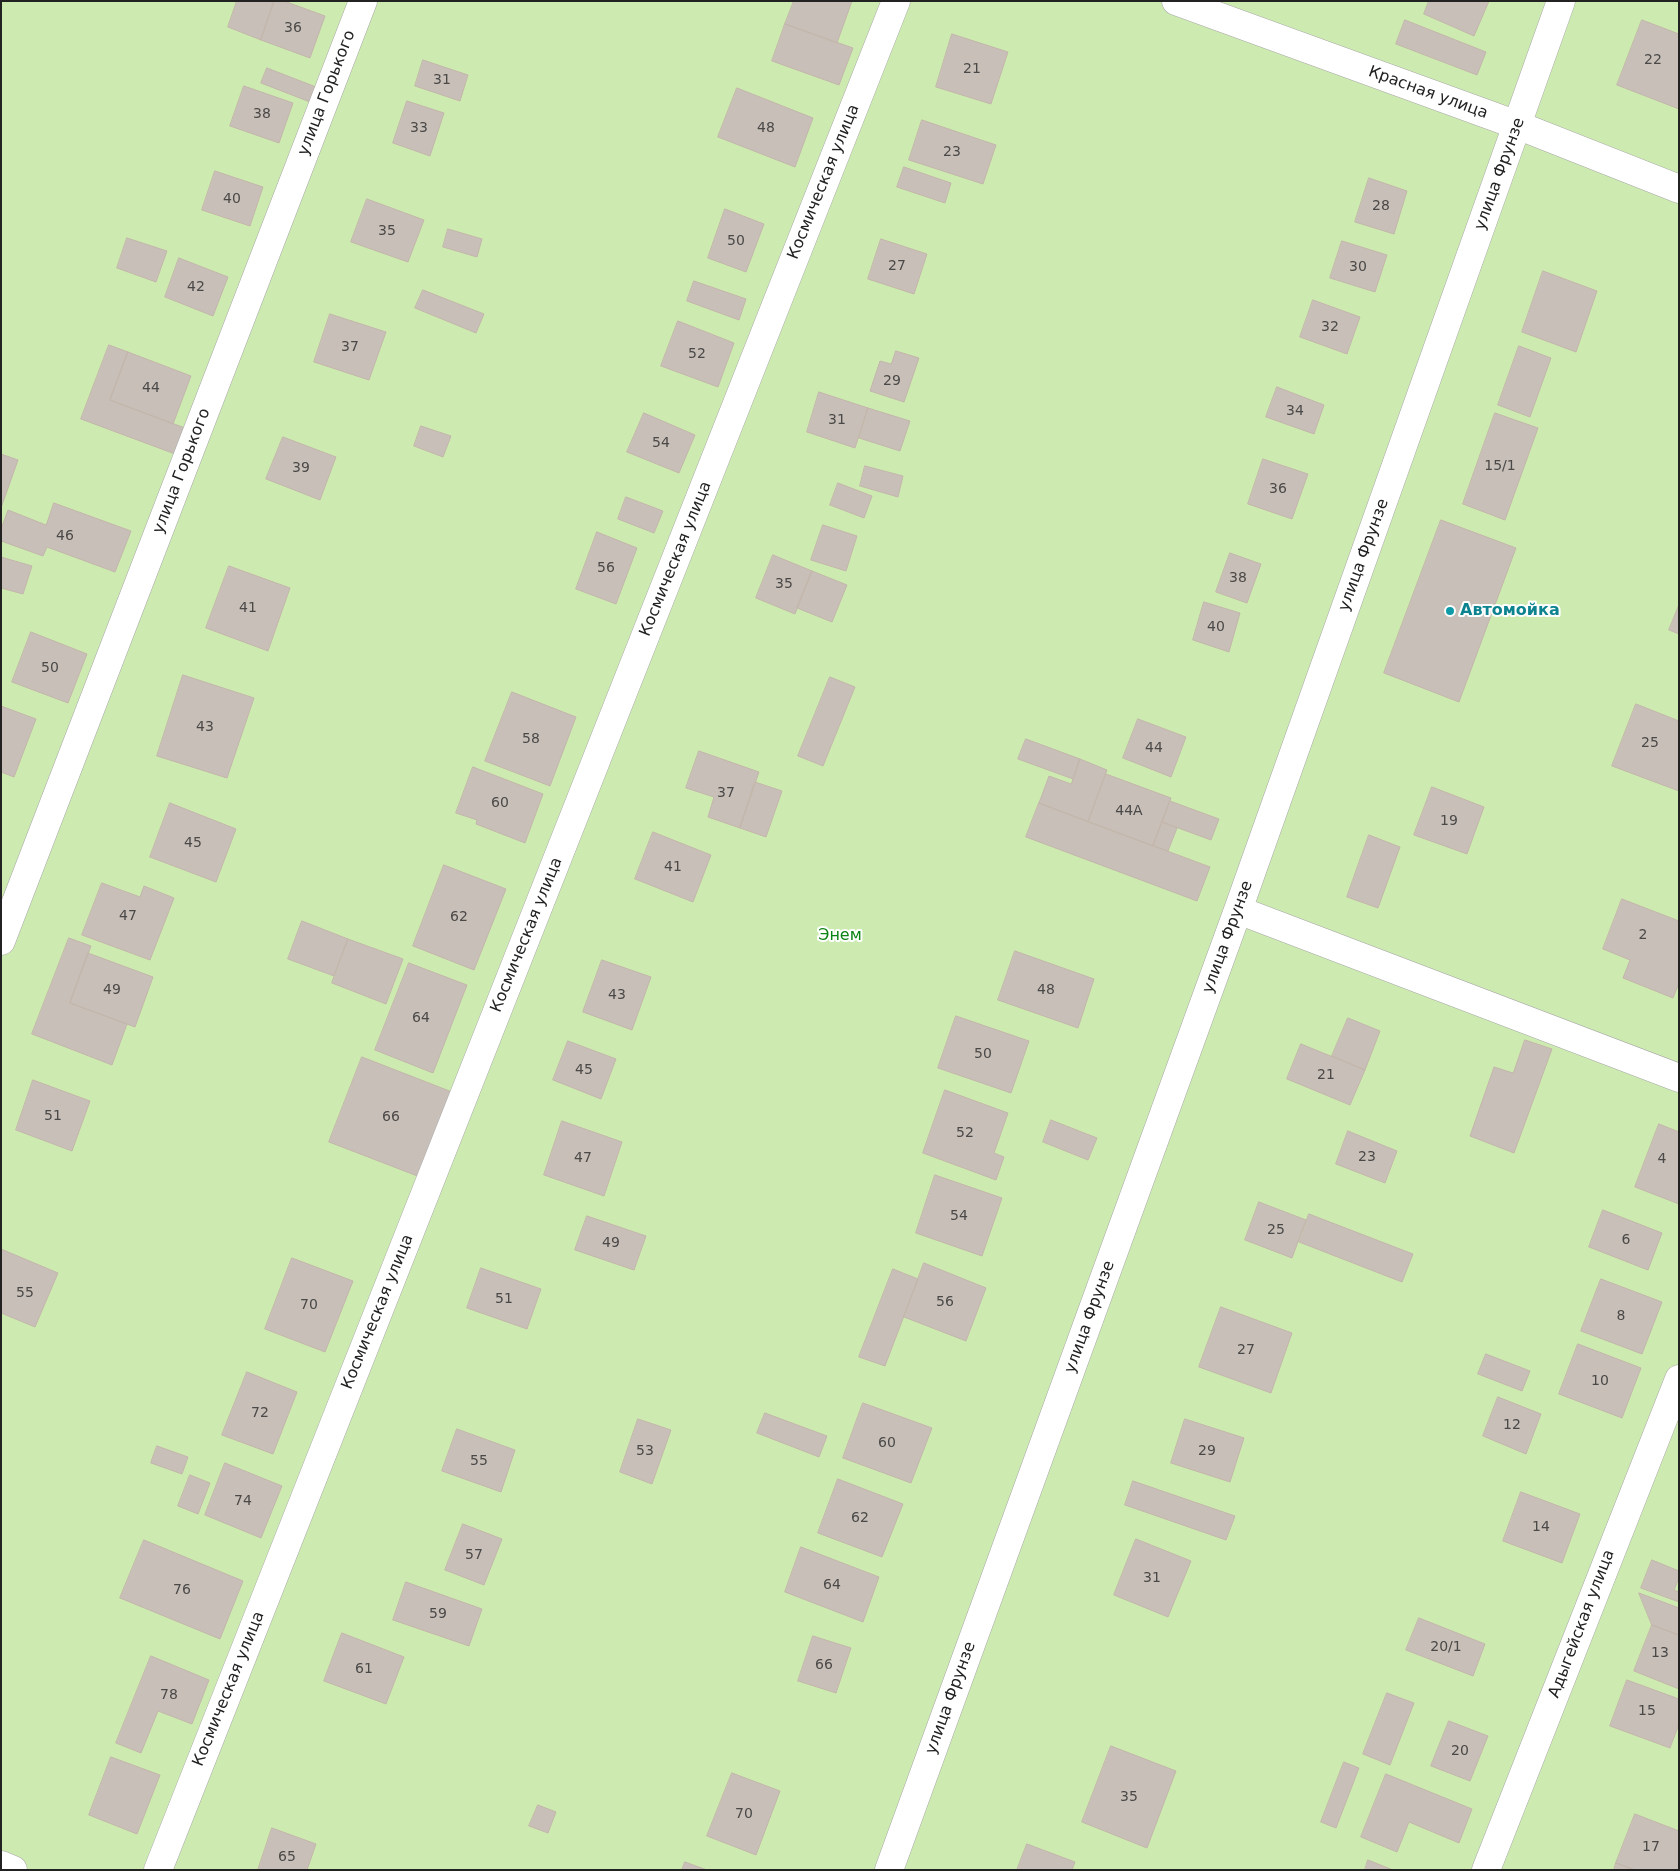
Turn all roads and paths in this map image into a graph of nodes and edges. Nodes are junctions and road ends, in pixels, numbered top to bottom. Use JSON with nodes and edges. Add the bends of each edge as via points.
{"nodes":[{"id":1,"x":363,"y":1,"type":"edge"},
{"id":2,"x":896,"y":1,"type":"edge"},
{"id":3,"x":1176,"y":1,"type":"edge"},
{"id":4,"x":1561,"y":1,"type":"edge"},
{"id":5,"x":1517,"y":125,"type":"junction"},
{"id":6,"x":1679,"y":189,"type":"edge"},
{"id":7,"x":1238,"y":910,"type":"junction"},
{"id":8,"x":1,"y":941,"type":"edge"},
{"id":9,"x":1679,"y":1078,"type":"edge"},
{"id":10,"x":1679,"y":1379,"type":"edge"},
{"id":11,"x":1,"y":1865,"type":"edge"},
{"id":12,"x":13,"y":1870,"type":"edge"},
{"id":13,"x":158,"y":1870,"type":"edge"},
{"id":14,"x":889,"y":1870,"type":"edge"},
{"id":15,"x":1486,"y":1870,"type":"edge"}],
"edges":[{"from":1,"to":8,"type":"street","name":"улица Горького"},
{"from":2,"to":13,"type":"street","name":"Космическая улица"},
{"from":3,"to":5,"type":"street","name":"Красная улица"},
{"from":4,"to":5,"type":"street","name":"улица Фрунзе"},
{"from":5,"to":6,"type":"street","name":"Красная улица"},
{"from":5,"to":7,"type":"street","name":"улица Фрунзе"},
{"from":7,"to":9,"type":"street"},
{"from":7,"to":14,"type":"street","name":"улица Фрунзе"},
{"from":10,"to":15,"type":"street","name":"Адыгейская улица"},
{"from":11,"to":12,"type":"street"}]}
